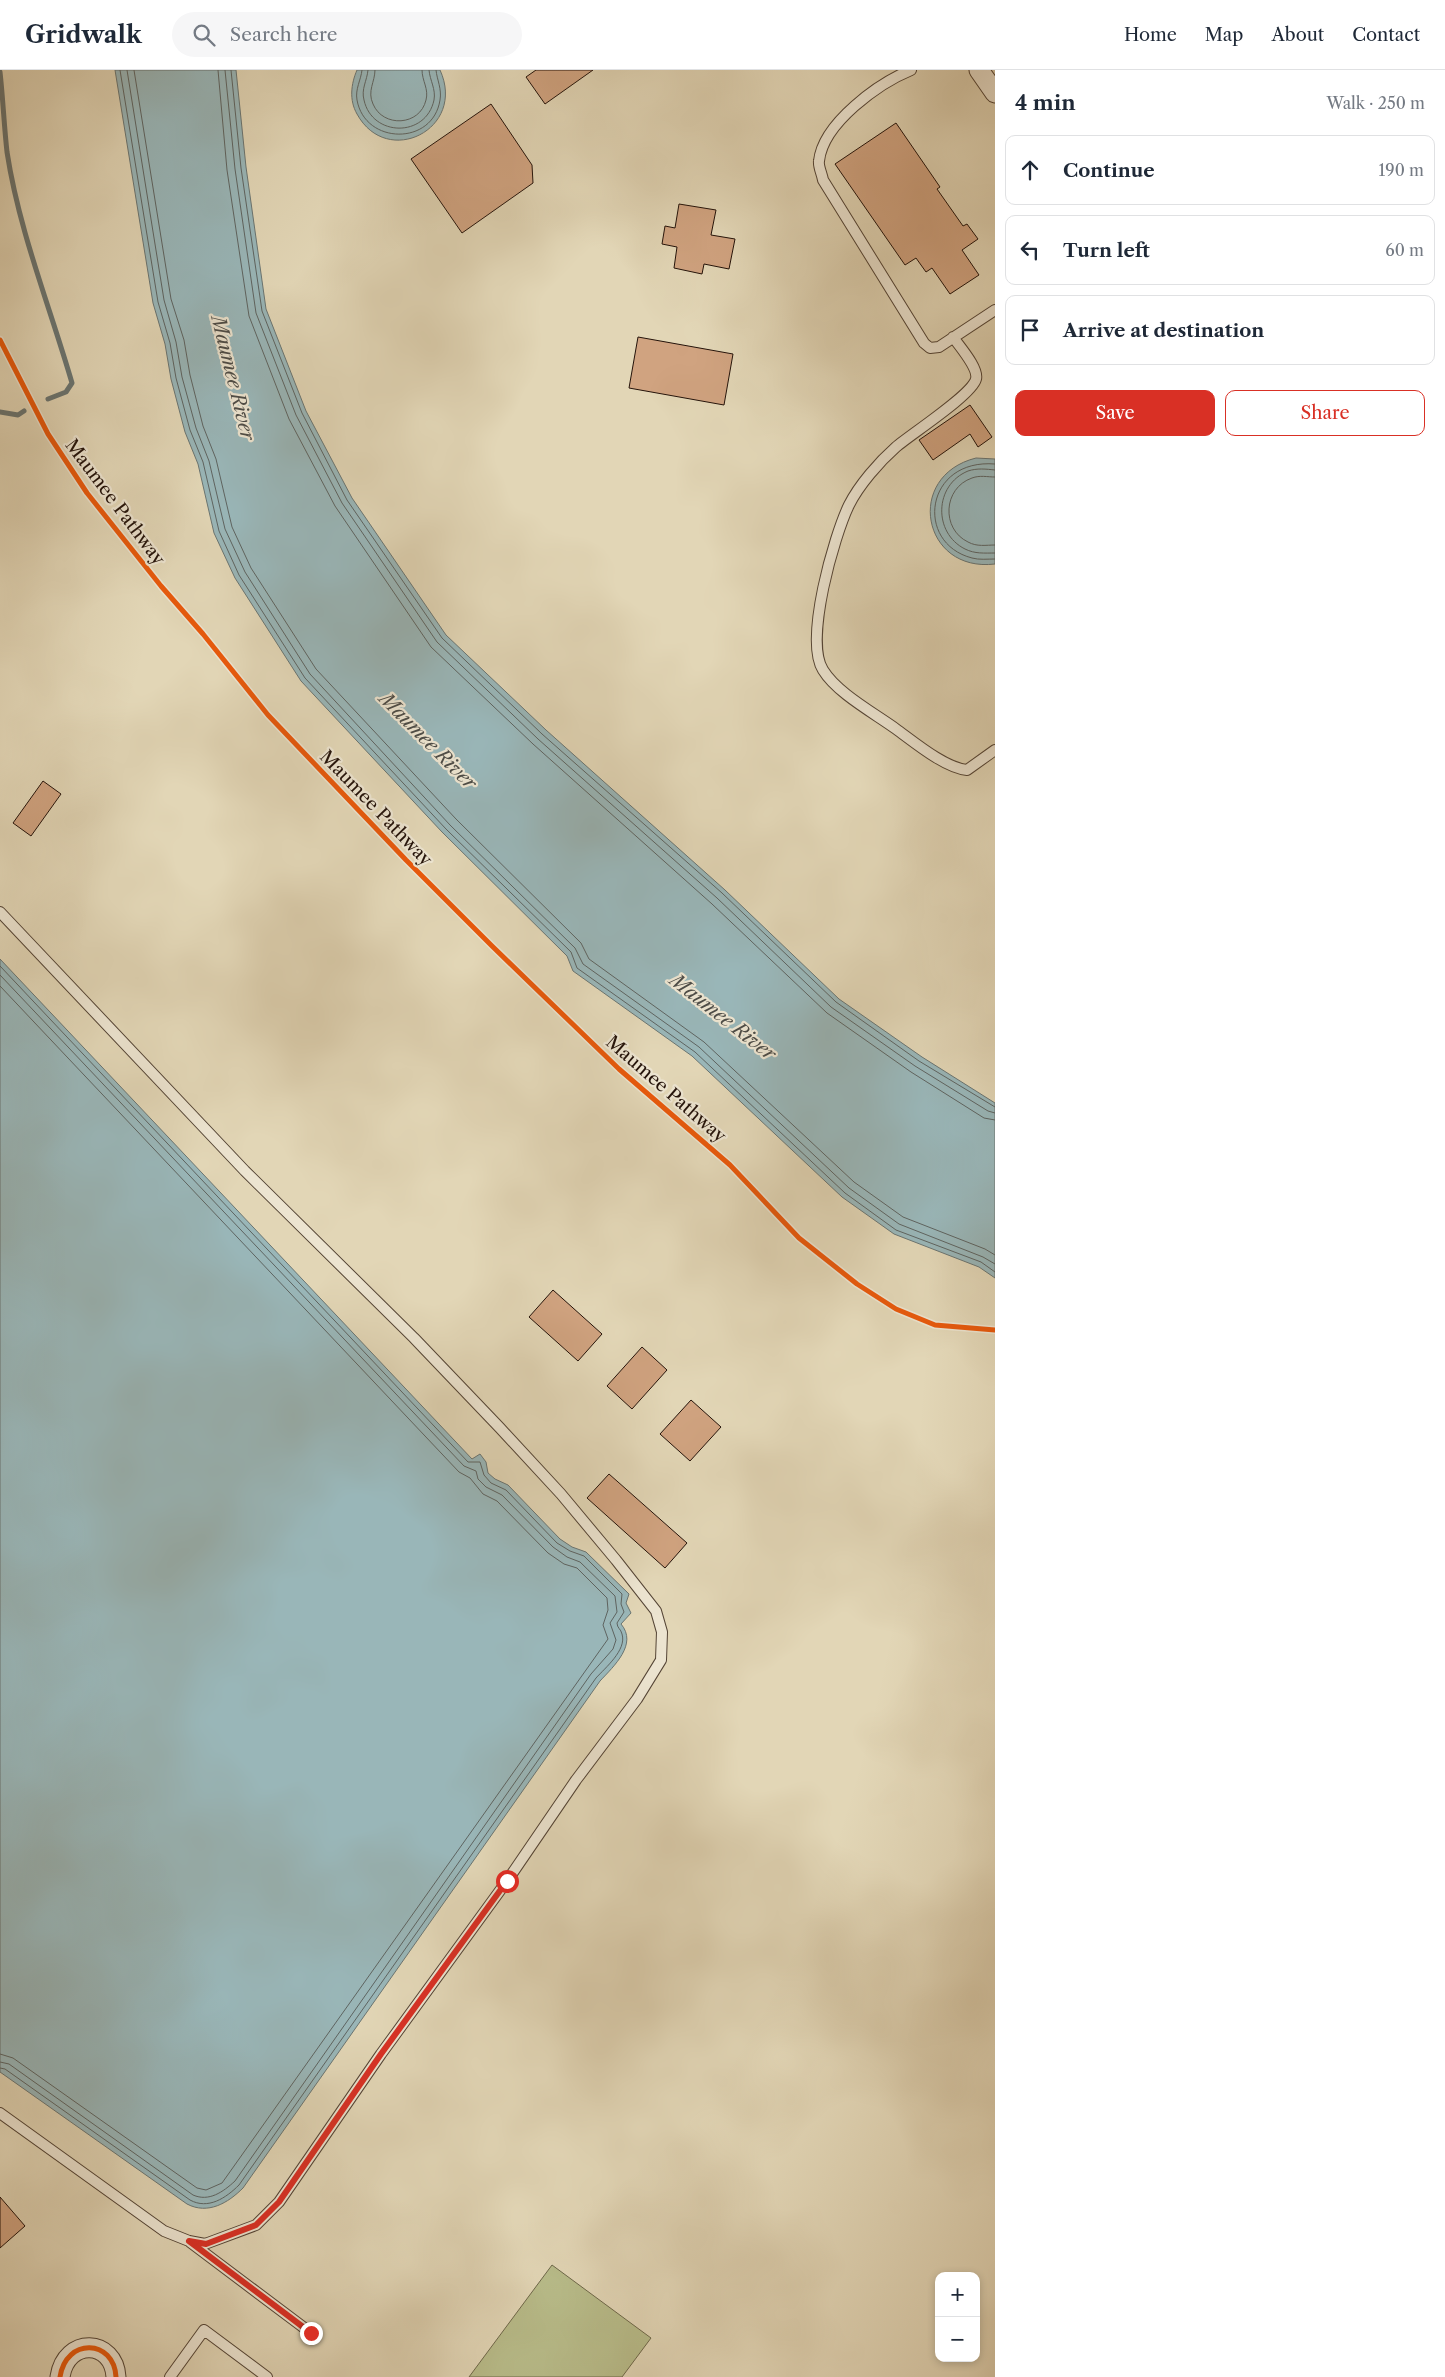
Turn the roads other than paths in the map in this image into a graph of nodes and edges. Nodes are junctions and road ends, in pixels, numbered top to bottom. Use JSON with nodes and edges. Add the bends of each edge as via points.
{"nodes":[{"id":1,"x":911,"y":70,"type":"edge"},
{"id":2,"x":979,"y":70,"type":"edge"},
{"id":3,"x":995,"y":93,"type":"edge"},
{"id":4,"x":995,"y":310,"type":"edge"},
{"id":5,"x":953,"y":337,"type":"junction"},
{"id":6,"x":995,"y":750,"type":"edge"},
{"id":7,"x":0,"y":912,"type":"edge"},
{"id":8,"x":0,"y":2113,"type":"edge"},
{"id":9,"x":189,"y":2241,"type":"junction"},
{"id":10,"x":311,"y":2333,"type":"dead end"},
{"id":11,"x":60,"y":2377,"type":"edge"},
{"id":12,"x":116,"y":2377,"type":"edge"},
{"id":13,"x":170,"y":2377,"type":"edge"},
{"id":14,"x":267,"y":2377,"type":"edge"}],
"edges":[{"from":1,"to":5,"type":"lane","via":[[898,75],[842,117],[825,144],[819,161],[823,180],[924,343],[930,348],[939,347]]},
{"from":2,"to":3,"type":"street"},
{"from":4,"to":5,"type":"lane"},
{"from":5,"to":6,"type":"lane","via":[[977,371],[976,380],[965,393],[895,448],[850,503],[835,538],[821,602],[817,646],[822,669],[842,690],[951,766],[967,770]]},
{"from":7,"to":9,"type":"lane","via":[[245,1171],[414,1338],[520,1450],[650,1603],[662,1632],[660,1660],[637,1699],[576,1780],[279,2202],[256,2225],[206,2244]]},
{"from":8,"to":9,"type":"lane","via":[[164,2231]]},
{"from":9,"to":10,"type":"lane"},
{"from":11,"to":12,"type":"street","via":[[69,2356],[79,2349],[90,2348],[111,2358]]},
{"from":13,"to":14,"type":"lane","via":[[204,2330]]}]}
